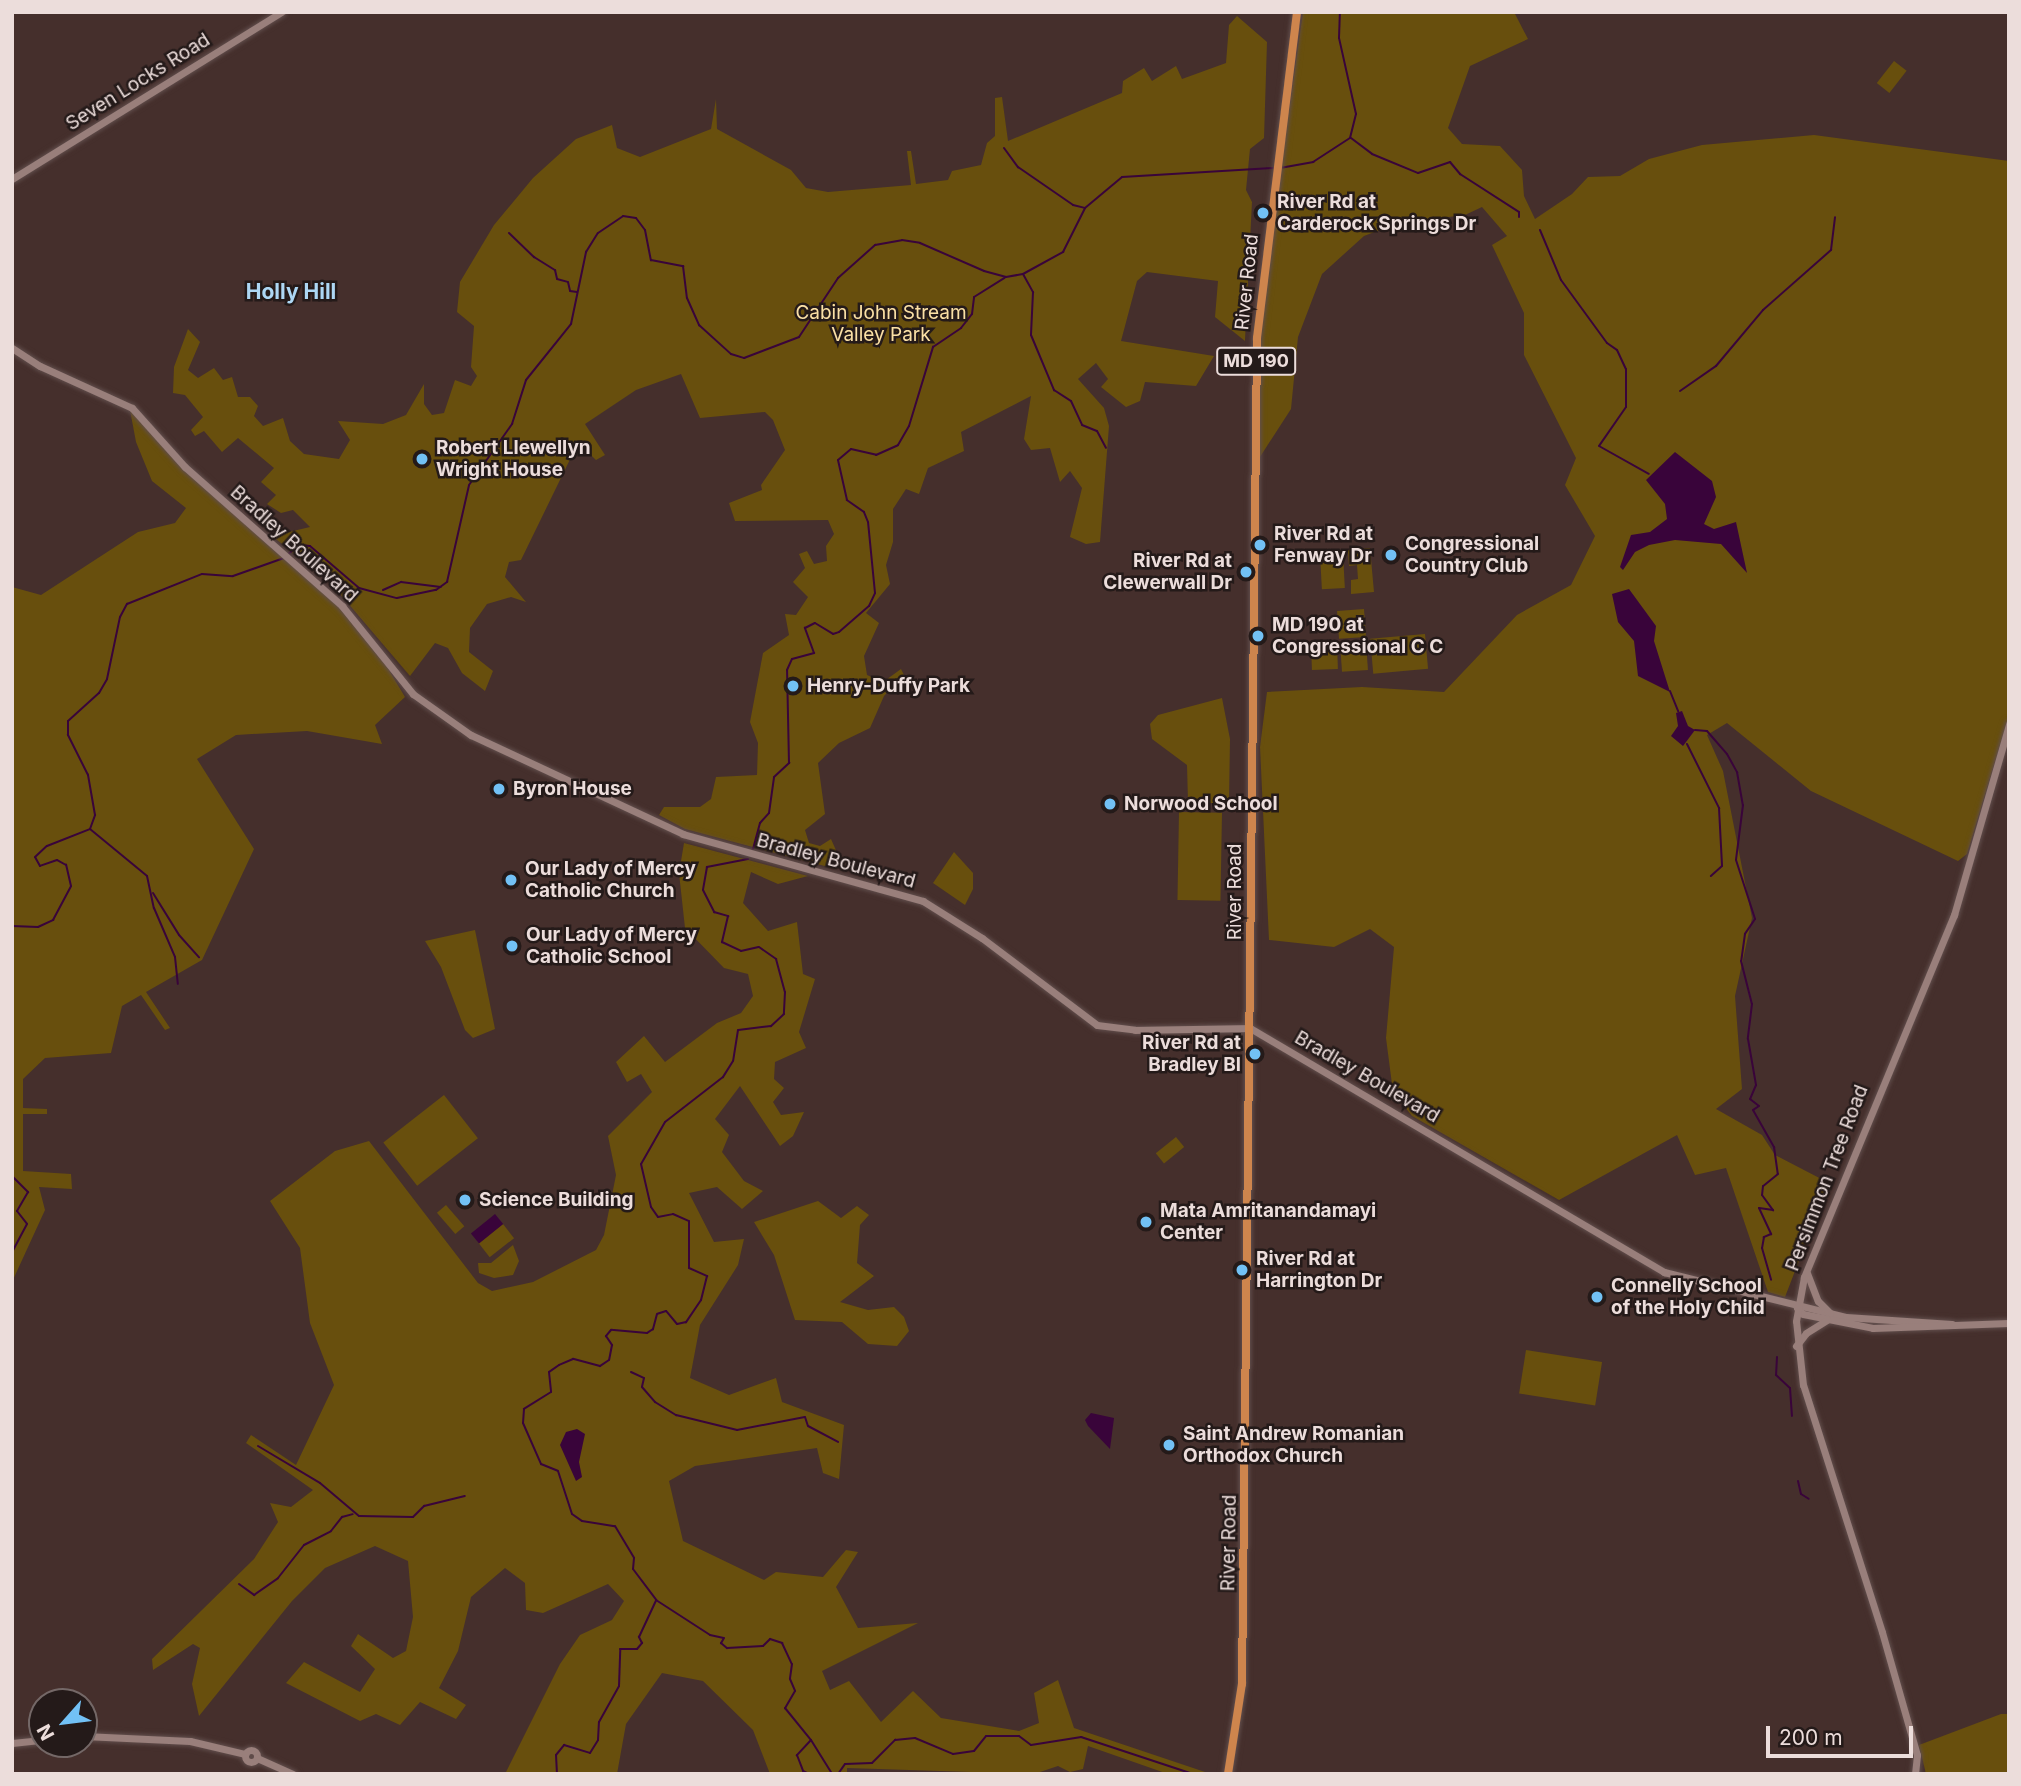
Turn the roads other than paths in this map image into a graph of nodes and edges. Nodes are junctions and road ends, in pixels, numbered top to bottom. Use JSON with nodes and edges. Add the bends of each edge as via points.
{"nodes":[{"id":1,"x":281,"y":12,"type":"edge"},
{"id":2,"x":1297,"y":12,"type":"edge"},
{"id":3,"x":12,"y":179,"type":"edge"},
{"id":4,"x":12,"y":348,"type":"edge"},
{"id":5,"x":2009,"y":724,"type":"edge"},
{"id":6,"x":1250,"y":1028,"type":"junction"},
{"id":7,"x":1806,"y":1270,"type":"junction"},
{"id":8,"x":1797,"y":1308,"type":"junction"},
{"id":9,"x":1830,"y":1317,"type":"junction"},
{"id":10,"x":2009,"y":1323,"type":"edge"},
{"id":11,"x":1796,"y":1347,"type":"junction"},
{"id":12,"x":98,"y":1737,"type":"edge"},
{"id":13,"x":293,"y":1774,"type":"edge"},
{"id":14,"x":1228,"y":1774,"type":"edge"},
{"id":15,"x":1915,"y":1774,"type":"edge"}],
"edges":[{"from":1,"to":3,"type":"main road","name":"Seven Locks Road"},
{"from":2,"to":6,"type":"main road","name":"River Road","number":"MD 190","via":[[1262,283],[1255,407]]},
{"from":4,"to":6,"type":"main road","name":"Bradley Boulevard","via":[[40,366],[132,408],[185,467],[307,571],[358,624],[412,694],[471,735],[684,834],[923,901],[982,938],[1097,1025],[1135,1030]]},
{"from":5,"to":7,"type":"main road","name":"Persimmon Tree Road","via":[[1954,915]]},
{"from":6,"to":8,"type":"main road","name":"Bradley Boulevard","via":[[1664,1272]]},
{"from":6,"to":14,"type":"main road","name":"River Road","number":"MD 190","via":[[1242,1684]]},
{"from":7,"to":8,"type":"main road","name":"Persimmon Tree Road"},
{"from":7,"to":9,"type":"main road"},
{"from":8,"to":9,"type":"main road","name":"Bradley Boulevard","via":[[1803,1314]]},
{"from":8,"to":11,"type":"main road","name":"Persimmon Tree Road"},
{"from":9,"to":10,"type":"main road","name":"Bradley Boulevard"},
{"from":9,"to":11,"type":"main road"},
{"from":11,"to":15,"type":"main road","name":"Persimmon Tree Road","via":[[1802,1385],[1843,1499],[1917,1755]]},
{"from":12,"to":13,"type":"main road","via":[[190,1741],[246,1754],[249,1762],[257,1758]]}]}
